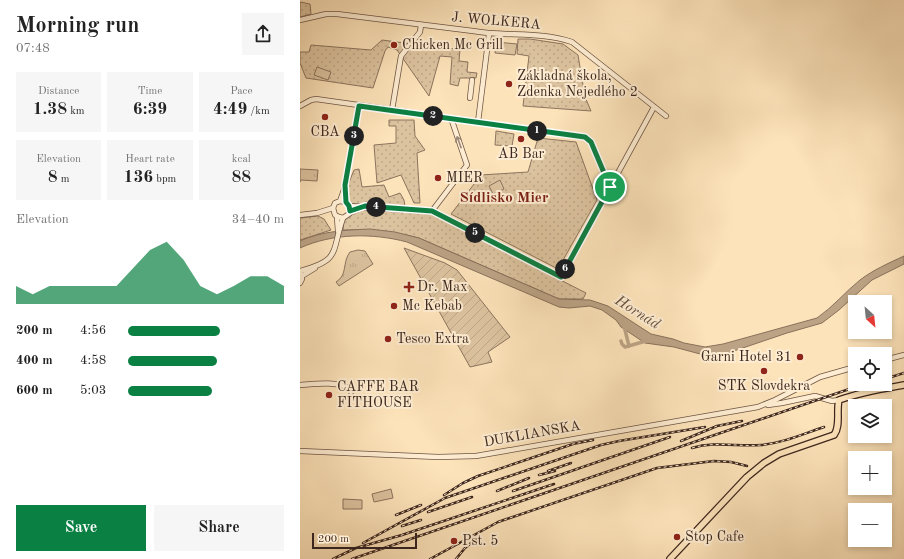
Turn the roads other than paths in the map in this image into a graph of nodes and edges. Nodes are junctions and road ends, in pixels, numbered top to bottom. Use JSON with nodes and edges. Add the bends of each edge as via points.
{"nodes":[{"id":1,"x":300,"y":20,"type":"edge"},
{"id":2,"x":421,"y":25,"type":"junction"},
{"id":3,"x":489,"y":34,"type":"junction"},
{"id":4,"x":472,"y":80,"type":"dead end"},
{"id":5,"x":470,"y":98,"type":"dead end"},
{"id":6,"x":300,"y":106,"type":"edge"},
{"id":7,"x":359,"y":106,"type":"junction"},
{"id":8,"x":654,"y":107,"type":"junction"},
{"id":9,"x":392,"y":110,"type":"junction"},
{"id":10,"x":666,"y":116,"type":"dead end"},
{"id":11,"x":451,"y":118,"type":"junction"},
{"id":12,"x":478,"y":122,"type":"junction"},
{"id":13,"x":345,"y":187,"type":"junction"},
{"id":14,"x":610,"y":187,"type":"junction"},
{"id":15,"x":340,"y":201,"type":"junction"},
{"id":16,"x":347,"y":204,"type":"junction"},
{"id":17,"x":365,"y":206,"type":"junction"},
{"id":18,"x":333,"y":208,"type":"junction"},
{"id":19,"x":350,"y":211,"type":"junction"},
{"id":20,"x":432,"y":211,"type":"junction"},
{"id":21,"x":317,"y":213,"type":"junction"},
{"id":22,"x":300,"y":215,"type":"edge"},
{"id":23,"x":335,"y":215,"type":"junction"},
{"id":24,"x":343,"y":218,"type":"junction"},
{"id":25,"x":339,"y":225,"type":"junction"},
{"id":26,"x":301,"y":273,"type":"edge"},
{"id":27,"x":300,"y":283,"type":"edge"},
{"id":28,"x":904,"y":355,"type":"edge"},
{"id":29,"x":892,"y":358,"type":"edge"},
{"id":30,"x":848,"y":369,"type":"edge"},
{"id":31,"x":300,"y":385,"type":"edge"},
{"id":32,"x":904,"y":386,"type":"edge"},
{"id":33,"x":796,"y":390,"type":"junction"},
{"id":34,"x":351,"y":392,"type":"dead end"},
{"id":35,"x":801,"y":399,"type":"junction"},
{"id":36,"x":839,"y":400,"type":"junction"},
{"id":37,"x":766,"y":405,"type":"junction"},
{"id":38,"x":300,"y":452,"type":"edge"},
{"id":39,"x":670,"y":559,"type":"edge"}],
"edges":[{"from":1,"to":2,"type":"street","name":"J. WOLKERA","via":[[337,14]]},
{"from":2,"to":3,"type":"street","name":"J. WOLKERA"},
{"from":2,"to":9,"type":"street","via":[[420,32],[401,56]]},
{"from":3,"to":8,"type":"street","name":"J. WOLKERA","via":[[542,35],[572,42]]},
{"from":3,"to":12,"type":"street"},
{"from":4,"to":5,"type":"street"},
{"from":6,"to":7,"type":"street","via":[[316,100]]},
{"from":7,"to":9,"type":"street"},
{"from":7,"to":13,"type":"street"},
{"from":8,"to":10,"type":"street","name":"J. WOLKERA"},
{"from":8,"to":14,"type":"street"},
{"from":9,"to":11,"type":"street"},
{"from":11,"to":12,"type":"street"},
{"from":20,"to":11,"type":"street","one_way":true,"via":[[468,165]]},
{"from":12,"to":14,"type":"street","via":[[586,138],[591,142]]},
{"from":13,"to":15,"type":"street"},
{"from":13,"to":16,"type":"street"},
{"from":14,"to":20,"type":"street","via":[[561,277]]},
{"from":15,"to":16,"type":"street"},
{"from":15,"to":18,"type":"street","via":[[335,203]]},
{"from":16,"to":17,"type":"street"},
{"from":16,"to":19,"type":"street"},
{"from":17,"to":19,"type":"street"},
{"from":17,"to":20,"type":"street"},
{"from":18,"to":21,"type":"street"},
{"from":18,"to":23,"type":"street"},
{"from":19,"to":24,"type":"street"},
{"from":21,"to":22,"type":"street"},
{"from":21,"to":23,"type":"street"},
{"from":23,"to":24,"type":"street"},
{"from":23,"to":25,"type":"street"},
{"from":24,"to":25,"type":"street"},
{"from":25,"to":26,"type":"street","via":[[334,252],[330,258]]},
{"from":26,"to":27,"type":"street"},
{"from":28,"to":29,"type":"street"},
{"from":30,"to":33,"type":"street","via":[[820,377]]},
{"from":31,"to":34,"type":"street","via":[[342,385]]},
{"from":32,"to":36,"type":"main road","via":[[869,391]]},
{"from":33,"to":35,"type":"street"},
{"from":33,"to":37,"type":"street"},
{"from":35,"to":36,"type":"street","via":[[815,396],[832,401]]},
{"from":35,"to":37,"type":"street"},
{"from":36,"to":39,"type":"main road","via":[[838,427],[834,435],[779,454],[769,460],[747,477]]},
{"from":37,"to":38,"type":"street","name":"DUKLIANSKA","via":[[476,456]]}]}
